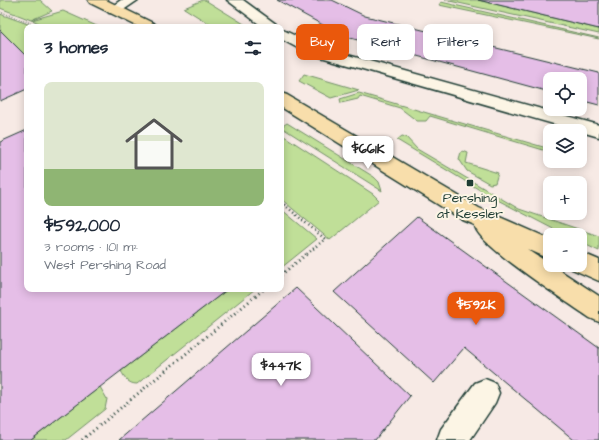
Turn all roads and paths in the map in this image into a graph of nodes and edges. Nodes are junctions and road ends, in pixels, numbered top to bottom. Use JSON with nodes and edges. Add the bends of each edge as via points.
{"nodes":[{"id":1,"x":95,"y":0,"type":"edge"},
{"id":2,"x":131,"y":0,"type":"edge"},
{"id":3,"x":234,"y":0,"type":"edge"},
{"id":4,"x":114,"y":10,"type":"junction"},
{"id":5,"x":0,"y":12,"type":"edge"},
{"id":6,"x":33,"y":24,"type":"edge"},
{"id":7,"x":144,"y":24,"type":"edge"},
{"id":8,"x":269,"y":24,"type":"edge"},
{"id":9,"x":284,"y":35,"type":"edge"},
{"id":10,"x":284,"y":101,"type":"edge"},
{"id":11,"x":599,"y":131,"type":"edge"},
{"id":12,"x":284,"y":205,"type":"edge"},
{"id":13,"x":471,"y":214,"type":"junction"},
{"id":14,"x":543,"y":246,"type":"edge"},
{"id":15,"x":587,"y":265,"type":"edge"},
{"id":16,"x":599,"y":270,"type":"edge"},
{"id":17,"x":284,"y":272,"type":"edge"},
{"id":18,"x":260,"y":292,"type":"edge"},
{"id":19,"x":599,"y":310,"type":"edge"},
{"id":20,"x":485,"y":393,"type":"dead end"},
{"id":21,"x":82,"y":440,"type":"edge"},
{"id":22,"x":452,"y":440,"type":"edge"}],
"edges":[{"from":1,"to":4,"type":"main road"},
{"from":2,"to":4,"type":"lane"},
{"from":3,"to":8,"type":"lane"},
{"from":4,"to":7,"type":"main road"},
{"from":5,"to":6,"type":"path"},
{"from":9,"to":11,"type":"lane","via":[[314,50]]},
{"from":10,"to":13,"type":"main road"},
{"from":12,"to":17,"type":"path","via":[[324,239]]},
{"from":13,"to":14,"type":"main road"},
{"from":13,"to":19,"type":"main road","via":[[514,253]]},
{"from":15,"to":16,"type":"main road"},
{"from":18,"to":21,"type":"path"},
{"from":20,"to":22,"type":"lane"}]}
